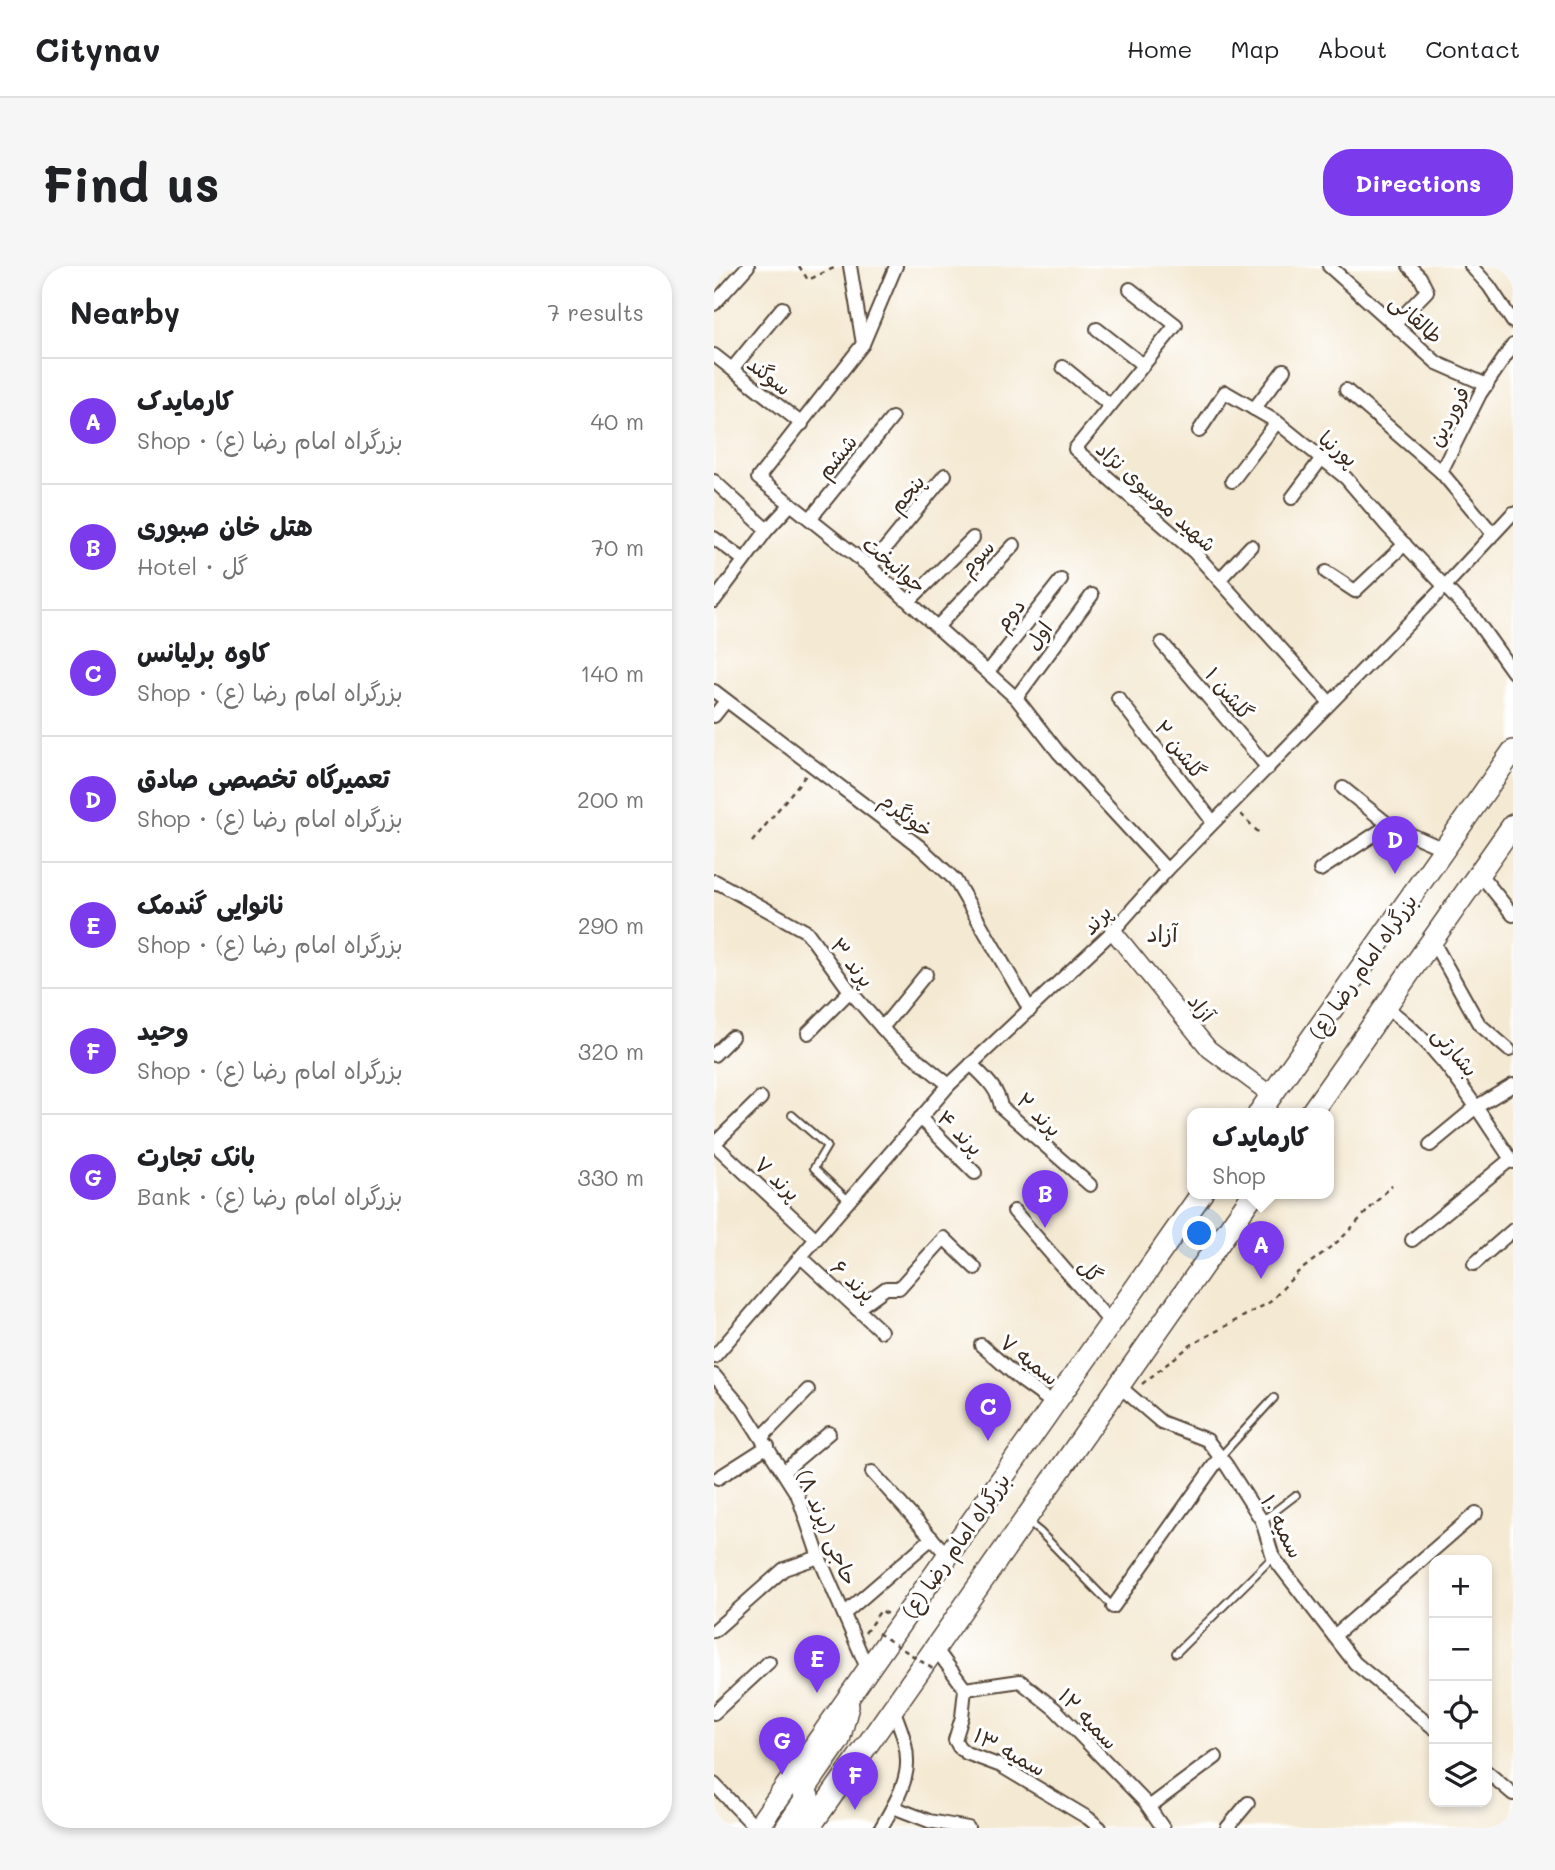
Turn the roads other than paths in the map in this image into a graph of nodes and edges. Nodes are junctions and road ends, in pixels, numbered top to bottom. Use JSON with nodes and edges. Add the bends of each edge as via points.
{"nodes":[{"id":1,"x":748,"y":266,"type":"edge"},
{"id":2,"x":850,"y":266,"type":"edge"},
{"id":3,"x":896,"y":266,"type":"edge"},
{"id":4,"x":1329,"y":266,"type":"edge"},
{"id":5,"x":1409,"y":266,"type":"edge"},
{"id":6,"x":1471,"y":266,"type":"edge"},
{"id":7,"x":1130,"y":289,"type":"dead end"},
{"id":8,"x":714,"y":304,"type":"edge"},
{"id":9,"x":782,"y":308,"type":"dead end"},
{"id":10,"x":1513,"y":322,"type":"edge"},
{"id":11,"x":1395,"y":324,"type":"junction"},
{"id":12,"x":1097,"y":328,"type":"dead end"},
{"id":13,"x":863,"y":344,"type":"junction"},
{"id":14,"x":1513,"y":345,"type":"edge"},
{"id":15,"x":714,"y":355,"type":"edge"},
{"id":16,"x":1143,"y":365,"type":"junction"},
{"id":17,"x":1063,"y":367,"type":"dead end"},
{"id":18,"x":732,"y":369,"type":"junction"},
{"id":19,"x":1284,"y":369,"type":"dead end"},
{"id":20,"x":1487,"y":385,"type":"junction"},
{"id":21,"x":1346,"y":390,"type":"dead end"},
{"id":22,"x":1110,"y":405,"type":"junction"},
{"id":23,"x":1254,"y":409,"type":"junction"},
{"id":24,"x":892,"y":418,"type":"dead end"},
{"id":25,"x":1277,"y":422,"type":"junction"},
{"id":26,"x":802,"y":424,"type":"junction"},
{"id":27,"x":1199,"y":430,"type":"dead end"},
{"id":28,"x":1322,"y":458,"type":"junction"},
{"id":29,"x":1441,"y":472,"type":"junction"},
{"id":30,"x":945,"y":475,"type":"dead end"},
{"id":31,"x":714,"y":481,"type":"edge"},
{"id":32,"x":1232,"y":481,"type":"dead end"},
{"id":33,"x":1292,"y":498,"type":"dead end"},
{"id":34,"x":791,"y":504,"type":"junction"},
{"id":35,"x":1513,"y":513,"type":"edge"},
{"id":36,"x":810,"y":519,"type":"junction"},
{"id":37,"x":767,"y":530,"type":"junction"},
{"id":38,"x":1493,"y":534,"type":"junction"},
{"id":39,"x":714,"y":538,"type":"edge"},
{"id":40,"x":973,"y":538,"type":"dead end"},
{"id":41,"x":1405,"y":544,"type":"junction"},
{"id":42,"x":1014,"y":545,"type":"dead end"},
{"id":43,"x":1251,"y":546,"type":"dead end"},
{"id":44,"x":744,"y":560,"type":"junction"},
{"id":45,"x":870,"y":567,"type":"junction"},
{"id":46,"x":1326,"y":572,"type":"dead end"},
{"id":47,"x":1061,"y":580,"type":"dead end"},
{"id":48,"x":1219,"y":580,"type":"junction"},
{"id":49,"x":1446,"y":585,"type":"junction"},
{"id":50,"x":1092,"y":595,"type":"dead end"},
{"id":51,"x":714,"y":601,"type":"edge"},
{"id":52,"x":909,"y":601,"type":"junction"},
{"id":53,"x":938,"y":626,"type":"junction"},
{"id":54,"x":1162,"y":643,"type":"dead end"},
{"id":55,"x":988,"y":672,"type":"junction"},
{"id":56,"x":1513,"y":672,"type":"edge"},
{"id":57,"x":714,"y":691,"type":"edge"},
{"id":58,"x":1016,"y":698,"type":"junction"},
{"id":59,"x":1118,"y":698,"type":"dead end"},
{"id":60,"x":726,"y":701,"type":"junction"},
{"id":61,"x":1330,"y":703,"type":"junction"},
{"id":62,"x":714,"y":716,"type":"edge"},
{"id":63,"x":1513,"y":751,"type":"edge"},
{"id":64,"x":1268,"y":768,"type":"junction"},
{"id":65,"x":1343,"y":788,"type":"dead end"},
{"id":66,"x":1213,"y":822,"type":"junction"},
{"id":67,"x":1390,"y":825,"type":"junction"},
{"id":68,"x":1513,"y":825,"type":"edge"},
{"id":69,"x":1444,"y":849,"type":"junction"},
{"id":70,"x":1167,"y":870,"type":"junction"},
{"id":71,"x":1320,"y":870,"type":"dead end"},
{"id":72,"x":1479,"y":873,"type":"junction"},
{"id":73,"x":714,"y":884,"type":"edge"},
{"id":74,"x":1513,"y":915,"type":"edge"},
{"id":75,"x":1113,"y":931,"type":"junction"},
{"id":76,"x":1432,"y":940,"type":"junction"},
{"id":77,"x":926,"y":974,"type":"dead end"},
{"id":78,"x":850,"y":991,"type":"junction"},
{"id":79,"x":1385,"y":1007,"type":"junction"},
{"id":80,"x":1030,"y":1010,"type":"junction"},
{"id":81,"x":882,"y":1028,"type":"junction"},
{"id":82,"x":808,"y":1033,"type":"dead end"},
{"id":83,"x":732,"y":1037,"type":"dead end"},
{"id":84,"x":1509,"y":1050,"type":"dead end"},
{"id":85,"x":714,"y":1055,"type":"edge"},
{"id":86,"x":971,"y":1064,"type":"junction"},
{"id":87,"x":1513,"y":1084,"type":"edge"},
{"id":88,"x":949,"y":1085,"type":"junction"},
{"id":89,"x":761,"y":1098,"type":"dead end"},
{"id":90,"x":1265,"y":1104,"type":"edge"},
{"id":91,"x":1476,"y":1107,"type":"junction"},
{"id":92,"x":1314,"y":1108,"type":"edge"},
{"id":93,"x":792,"y":1115,"type":"dead end"},
{"id":94,"x":920,"y":1118,"type":"junction"},
{"id":95,"x":714,"y":1144,"type":"edge"},
{"id":96,"x":1430,"y":1145,"type":"dead end"},
{"id":97,"x":1511,"y":1155,"type":"edge"},
{"id":98,"x":975,"y":1173,"type":"dead end"},
{"id":99,"x":1090,"y":1185,"type":"dead end"},
{"id":100,"x":1198,"y":1199,"type":"edge"},
{"id":101,"x":1250,"y":1199,"type":"edge"},
{"id":102,"x":849,"y":1201,"type":"junction"},
{"id":103,"x":1014,"y":1211,"type":"dead end"},
{"id":104,"x":1513,"y":1230,"type":"edge"},
{"id":105,"x":816,"y":1239,"type":"junction"},
{"id":106,"x":1412,"y":1240,"type":"dead end"},
{"id":107,"x":801,"y":1257,"type":"junction"},
{"id":108,"x":1474,"y":1264,"type":"dead end"},
{"id":109,"x":975,"y":1268,"type":"dead end"},
{"id":110,"x":857,"y":1309,"type":"junction"},
{"id":111,"x":1111,"y":1323,"type":"junction"},
{"id":112,"x":881,"y":1331,"type":"dead end"},
{"id":113,"x":981,"y":1345,"type":"dead end"},
{"id":114,"x":714,"y":1357,"type":"edge"},
{"id":115,"x":714,"y":1375,"type":"edge"},
{"id":116,"x":808,"y":1390,"type":"dead end"},
{"id":117,"x":1123,"y":1390,"type":"junction"},
{"id":118,"x":1274,"y":1398,"type":"dead end"},
{"id":119,"x":1055,"y":1404,"type":"junction"},
{"id":120,"x":829,"y":1433,"type":"dead end"},
{"id":121,"x":765,"y":1442,"type":"junction"},
{"id":122,"x":1220,"y":1457,"type":"junction"},
{"id":123,"x":784,"y":1471,"type":"junction"},
{"id":124,"x":872,"y":1472,"type":"dead end"},
{"id":125,"x":719,"y":1478,"type":"dead end"},
{"id":126,"x":1296,"y":1495,"type":"dead end"},
{"id":127,"x":1476,"y":1513,"type":"dead end"},
{"id":128,"x":1025,"y":1520,"type":"junction"},
{"id":129,"x":1262,"y":1521,"type":"junction"},
{"id":130,"x":932,"y":1538,"type":"junction"},
{"id":131,"x":1436,"y":1555,"type":"edge"},
{"id":132,"x":948,"y":1556,"type":"junction"},
{"id":133,"x":1273,"y":1557,"type":"junction"},
{"id":134,"x":819,"y":1558,"type":"junction"},
{"id":135,"x":1429,"y":1561,"type":"edge"},
{"id":136,"x":1113,"y":1607,"type":"joint"},
{"id":137,"x":844,"y":1614,"type":"junction"},
{"id":138,"x":714,"y":1631,"type":"edge"},
{"id":139,"x":1334,"y":1636,"type":"junction"},
{"id":140,"x":1176,"y":1653,"type":"dead end"},
{"id":141,"x":934,"y":1659,"type":"junction"},
{"id":142,"x":769,"y":1662,"type":"dead end"},
{"id":143,"x":868,"y":1670,"type":"junction"},
{"id":144,"x":965,"y":1689,"type":"junction"},
{"id":145,"x":893,"y":1709,"type":"junction"},
{"id":146,"x":714,"y":1713,"type":"edge"},
{"id":147,"x":1429,"y":1724,"type":"edge"},
{"id":148,"x":1216,"y":1757,"type":"dead end"},
{"id":149,"x":1492,"y":1776,"type":"edge"},
{"id":150,"x":714,"y":1784,"type":"edge"},
{"id":151,"x":1513,"y":1794,"type":"edge"},
{"id":152,"x":1248,"y":1803,"type":"dead end"},
{"id":153,"x":893,"y":1807,"type":"junction"},
{"id":154,"x":1149,"y":1807,"type":"junction"},
{"id":155,"x":809,"y":1808,"type":"edge"},
{"id":156,"x":756,"y":1828,"type":"edge"},
{"id":157,"x":786,"y":1828,"type":"edge"},
{"id":158,"x":881,"y":1828,"type":"edge"},
{"id":159,"x":968,"y":1828,"type":"edge"},
{"id":160,"x":1100,"y":1828,"type":"edge"},
{"id":161,"x":1163,"y":1828,"type":"edge"},
{"id":162,"x":1227,"y":1828,"type":"edge"}],
"edges":[{"from":1,"to":8,"type":"street"},
{"from":2,"to":13,"type":"street"},
{"from":3,"to":13,"type":"street","name":"جوانبخت"},
{"from":4,"to":11,"type":"street","name":"طالقانی"},
{"from":5,"to":11,"type":"street","via":[[1427,291]]},
{"from":6,"to":10,"type":"street"},
{"from":7,"to":16,"type":"street","name":"شهید موسوی نژاد","via":[[1176,325]]},
{"from":9,"to":18,"type":"street"},
{"from":11,"to":20,"type":"street","name":"طالقانی","via":[[1437,363]]},
{"from":12,"to":16,"type":"street"},
{"from":13,"to":26,"type":"street","name":"جوانبخت"},
{"from":14,"to":20,"type":"street","name":"فروردین"},
{"from":15,"to":18,"type":"street","name":"سوگند"},
{"from":16,"to":22,"type":"street","name":"شهید موسوی نژاد"},
{"from":17,"to":22,"type":"street"},
{"from":18,"to":26,"type":"street","name":"سوگند"},
{"from":19,"to":23,"type":"street"},
{"from":20,"to":29,"type":"street","name":"فروردین"},
{"from":21,"to":29,"type":"street"},
{"from":22,"to":48,"type":"street","name":"شهید موسوی نژاد","via":[[1074,449],[1194,552]]},
{"from":23,"to":25,"type":"street","name":"پورنیا"},
{"from":23,"to":27,"type":"street","name":"پورنیا","via":[[1225,392]]},
{"from":24,"to":36,"type":"street","name":"ششم"},
{"from":25,"to":28,"type":"street","name":"پورنیا"},
{"from":25,"to":32,"type":"street"},
{"from":26,"to":34,"type":"street","name":"جوانبخت","via":[[758,478]]},
{"from":28,"to":33,"type":"street"},
{"from":28,"to":41,"type":"street","name":"پورنیا"},
{"from":29,"to":38,"type":"street","name":"فروردین"},
{"from":30,"to":45,"type":"street","name":"پنجم"},
{"from":31,"to":37,"type":"street"},
{"from":34,"to":36,"type":"street","name":"جوانبخت"},
{"from":34,"to":37,"type":"street"},
{"from":35,"to":38,"type":"street","name":"پرند"},
{"from":36,"to":45,"type":"street","name":"جوانبخت"},
{"from":37,"to":44,"type":"street"},
{"from":38,"to":49,"type":"street","name":"پرند"},
{"from":39,"to":44,"type":"street"},
{"from":40,"to":52,"type":"street"},
{"from":41,"to":46,"type":"street","via":[[1355,591]]},
{"from":41,"to":49,"type":"street","name":"پورنیا"},
{"from":42,"to":53,"type":"street","name":"سوم"},
{"from":43,"to":48,"type":"street"},
{"from":44,"to":51,"type":"street"},
{"from":45,"to":52,"type":"street","name":"جوانبخت"},
{"from":47,"to":55,"type":"street","name":"دوم"},
{"from":48,"to":61,"type":"street","name":"شهید موسوی نژاد"},
{"from":49,"to":56,"type":"street","name":"پورنیا"},
{"from":49,"to":61,"type":"street","name":"پرند"},
{"from":50,"to":58,"type":"street","name":"اول"},
{"from":52,"to":53,"type":"street","name":"جوانبخت"},
{"from":53,"to":55,"type":"street","name":"جوانبخت"},
{"from":54,"to":64,"type":"street","name":"گلشن ۱"},
{"from":55,"to":58,"type":"street","name":"جوانبخت"},
{"from":57,"to":60,"type":"street","name":"خونگرم"},
{"from":58,"to":70,"type":"street","name":"جوانبخت","via":[[1059,753]]},
{"from":59,"to":66,"type":"street","name":"گلشن ۲"},
{"from":60,"to":62,"type":"street"},
{"from":60,"to":80,"type":"street","name":"خونگرم","via":[[950,874]]},
{"from":61,"to":64,"type":"street","name":"پرند"},
{"from":63,"to":69,"type":"highway","name":"بزرگراه امام رضا (ع)"},
{"from":64,"to":66,"type":"street","name":"پرند"},
{"from":65,"to":67,"type":"street"},
{"from":66,"to":70,"type":"street","name":"پرند"},
{"from":67,"to":69,"type":"street"},
{"from":67,"to":71,"type":"street"},
{"from":68,"to":72,"type":"highway","name":"بزرگراه امام رضا (ع)"},
{"from":69,"to":90,"type":"highway","name":"بزرگراه امام رضا (ع)"},
{"from":70,"to":75,"type":"street","name":"پرند"},
{"from":72,"to":74,"type":"street"},
{"from":72,"to":76,"type":"highway","name":"بزرگراه امام رضا (ع)"},
{"from":73,"to":78,"type":"street","name":"پرند ۳","via":[[807,932]]},
{"from":75,"to":80,"type":"street","name":"پرند"},
{"from":75,"to":90,"type":"street","name":"آزاد","via":[[1209,1049]]},
{"from":76,"to":79,"type":"highway","name":"بزرگراه امام رضا (ع)"},
{"from":76,"to":84,"type":"street","via":[[1479,1024]]},
{"from":77,"to":81,"type":"street"},
{"from":78,"to":81,"type":"street","name":"پرند ۳"},
{"from":78,"to":82,"type":"street"},
{"from":79,"to":91,"type":"street","name":"بشارتی","via":[[1403,1019],[1453,1073]]},
{"from":79,"to":92,"type":"highway","name":"بزرگراه امام رضا (ع)"},
{"from":80,"to":86,"type":"street","name":"پرند"},
{"from":81,"to":88,"type":"street","name":"پرند ۳"},
{"from":83,"to":85,"type":"street"},
{"from":86,"to":88,"type":"street","name":"پرند"},
{"from":86,"to":99,"type":"street","name":"پرند ۲","via":[[995,1088],[1001,1107]]},
{"from":87,"to":91,"type":"street"},
{"from":88,"to":94,"type":"street","name":"پرند"},
{"from":89,"to":95,"type":"street"},
{"from":91,"to":96,"type":"street"},
{"from":91,"to":97,"type":"street","name":"بشارتی"},
{"from":93,"to":102,"type":"lane","via":[[827,1146],[814,1168]]},
{"from":94,"to":98,"type":"street","name":"پرند ۴"},
{"from":94,"to":102,"type":"street","name":"پرند"},
{"from":95,"to":105,"type":"street","name":"پرند ۷"},
{"from":97,"to":106,"type":"street"},
{"from":100,"to":111,"type":"highway","name":"بزرگراه امام رضا (ع)"},
{"from":101,"to":117,"type":"highway","name":"بزرگراه امام رضا (ع)"},
{"from":102,"to":105,"type":"street","name":"پرند"},
{"from":103,"to":111,"type":"street","name":"گل"},
{"from":104,"to":108,"type":"street"},
{"from":105,"to":107,"type":"street","name":"پرند"},
{"from":107,"to":110,"type":"street","name":"پرند ۶"},
{"from":107,"to":114,"type":"street","name":"پرند"},
{"from":109,"to":110,"type":"street","via":[[944,1238],[899,1287],[886,1287]]},
{"from":110,"to":112,"type":"street","name":"پرند ۶"},
{"from":111,"to":119,"type":"highway","name":"بزرگراه امام رضا (ع)"},
{"from":113,"to":119,"type":"street","name":"سمیه ۷"},
{"from":115,"to":121,"type":"street","name":"حاجی (پرند ۸)"},
{"from":116,"to":121,"type":"street"},
{"from":117,"to":122,"type":"street","name":"سمیه ۱۰","via":[[1161,1422],[1207,1440]]},
{"from":117,"to":128,"type":"highway","name":"بزرگراه امام رضا (ع)"},
{"from":118,"to":122,"type":"lane"},
{"from":119,"to":132,"type":"highway","name":"بزرگراه امام رضا (ع)"},
{"from":120,"to":123,"type":"street"},
{"from":121,"to":123,"type":"street","name":"حاجی (پرند ۸)"},
{"from":121,"to":125,"type":"street"},
{"from":122,"to":129,"type":"street","name":"سمیه ۱۰"},
{"from":122,"to":136,"type":"street"},
{"from":123,"to":134,"type":"street","name":"حاجی (پرند ۸)","via":[[798,1496]]},
{"from":124,"to":130,"type":"street"},
{"from":126,"to":129,"type":"lane"},
{"from":127,"to":131,"type":"street"},
{"from":128,"to":136,"type":"lane"},
{"from":128,"to":141,"type":"highway","name":"بزرگراه امام رضا (ع)"},
{"from":129,"to":133,"type":"street","name":"سمیه ۱۰"},
{"from":130,"to":132,"type":"street"},
{"from":130,"to":137,"type":"street"},
{"from":132,"to":143,"type":"highway","name":"بزرگراه امام رضا (ع)"},
{"from":133,"to":139,"type":"street","name":"سمیه ۱۰"},
{"from":133,"to":140,"type":"lane"},
{"from":134,"to":137,"type":"street","name":"حاجی (پرند ۸)"},
{"from":134,"to":138,"type":"street","via":[[784,1569]]},
{"from":135,"to":139,"type":"street"},
{"from":137,"to":143,"type":"street","name":"حاجی (پرند ۸)"},
{"from":139,"to":147,"type":"street","name":"سمیه ۱۰","via":[[1355,1663]]},
{"from":141,"to":144,"type":"street"},
{"from":141,"to":145,"type":"highway","name":"بزرگراه امام رضا (ع)"},
{"from":142,"to":146,"type":"street"},
{"from":143,"to":155,"type":"highway","name":"بزرگراه امام رضا (ع)","via":[[851,1693]]},
{"from":144,"to":154,"type":"street","name":"سمیه ۱۲","via":[[1020,1681],[1055,1709]]},
{"from":144,"to":160,"type":"street","name":"سمیه ۱۳","via":[[955,1740],[959,1747],[1001,1766]]},
{"from":145,"to":153,"type":"street","via":[[909,1765]]},
{"from":145,"to":155,"type":"highway","name":"بزرگراه امام رضا (ع)"},
{"from":148,"to":154,"type":"street"},
{"from":149,"to":151,"type":"street"},
{"from":150,"to":156,"type":"street"},
{"from":152,"to":162,"type":"street"},
{"from":153,"to":158,"type":"street"},
{"from":153,"to":159,"type":"street","via":[[929,1821]]},
{"from":154,"to":161,"type":"street","name":"سمیه ۱۲"},
{"from":155,"to":156,"type":"highway","name":"بزرگراه امام رضا (ع)"},
{"from":155,"to":157,"type":"highway"}]}
